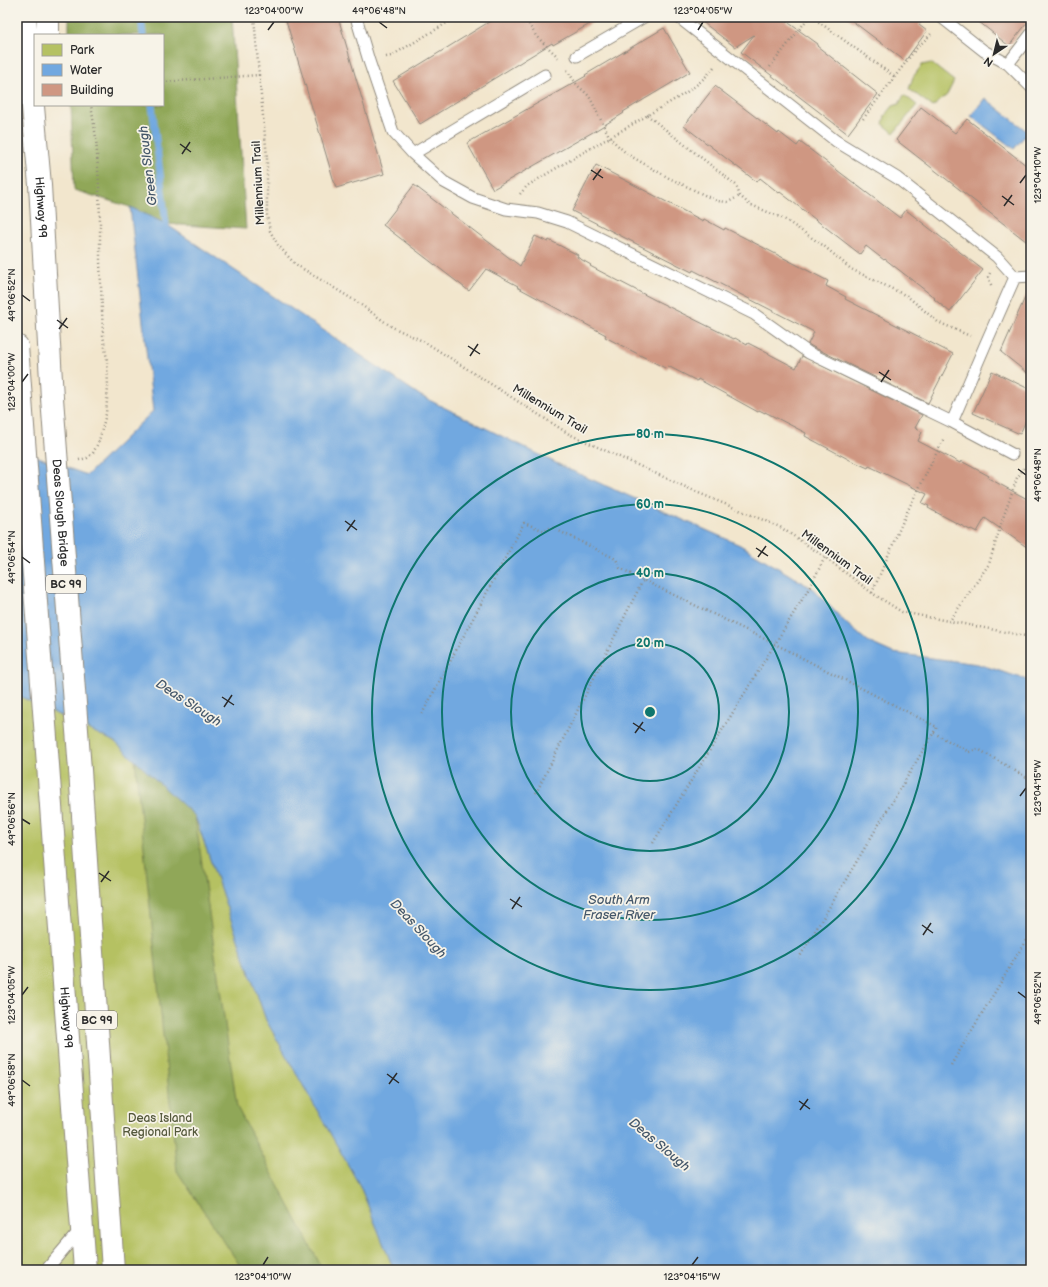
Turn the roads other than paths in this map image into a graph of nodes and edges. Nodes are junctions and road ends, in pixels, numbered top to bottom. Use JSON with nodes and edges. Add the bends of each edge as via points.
{"nodes":[{"id":1,"x":24,"y":17,"type":"edge"},
{"id":2,"x":48,"y":17,"type":"edge"},
{"id":3,"x":356,"y":17,"type":"edge"},
{"id":4,"x":644,"y":17,"type":"edge"},
{"id":5,"x":678,"y":17,"type":"edge"},
{"id":6,"x":942,"y":18,"type":"edge"},
{"id":7,"x":48,"y":34,"type":"edge"},
{"id":8,"x":1031,"y":34,"type":"edge"},
{"id":9,"x":577,"y":56,"type":"dead end"},
{"id":10,"x":1008,"y":64,"type":"junction"},
{"id":11,"x":545,"y":75,"type":"dead end"},
{"id":12,"x":1031,"y":87,"type":"edge"},
{"id":13,"x":34,"y":98,"type":"edge"},
{"id":14,"x":36,"y":114,"type":"edge"},
{"id":15,"x":413,"y":154,"type":"junction"},
{"id":16,"x":1031,"y":276,"type":"edge"},
{"id":17,"x":1016,"y":277,"type":"junction"},
{"id":18,"x":17,"y":346,"type":"edge"},
{"id":19,"x":52,"y":398,"type":"joint"},
{"id":20,"x":952,"y":422,"type":"junction"},
{"id":21,"x":1012,"y":454,"type":"dead end"},
{"id":22,"x":82,"y":1228,"type":"junction"},
{"id":23,"x":46,"y":1270,"type":"edge"},
{"id":24,"x":85,"y":1270,"type":"edge"},
{"id":25,"x":113,"y":1270,"type":"edge"}],
"edges":[{"from":1,"to":13,"type":"highway","name":"Highway 99","number":"BC 99"},
{"from":2,"to":7,"type":"highway"},
{"from":3,"to":15,"type":"lane","via":[[393,132]]},
{"from":4,"to":9,"type":"lane"},
{"from":5,"to":17,"type":"lane","via":[[836,141],[897,178],[997,257]]},
{"from":6,"to":10,"type":"lane","via":[[984,51]]},
{"from":8,"to":10,"type":"lane"},
{"from":10,"to":12,"type":"lane"},
{"from":11,"to":15,"type":"lane"},
{"from":14,"to":19,"type":"highway","name":"Highway 99","number":"BC 99"},
{"from":15,"to":20,"type":"lane","via":[[444,182],[473,198],[506,209],[538,213],[567,222],[754,314],[809,353]]},
{"from":16,"to":17,"type":"lane"},
{"from":17,"to":20,"type":"lane"},
{"from":18,"to":22,"type":"highway","name":"Highway 99","number":"BC 99","bridge":true},
{"from":19,"to":25,"type":"highway","name":"Deas Slough Bridge","number":"BC 99","bridge":true},
{"from":20,"to":21,"type":"lane"},
{"from":22,"to":23,"type":"lane"},
{"from":22,"to":24,"type":"highway","name":"Highway 99","number":"BC 99"}]}
